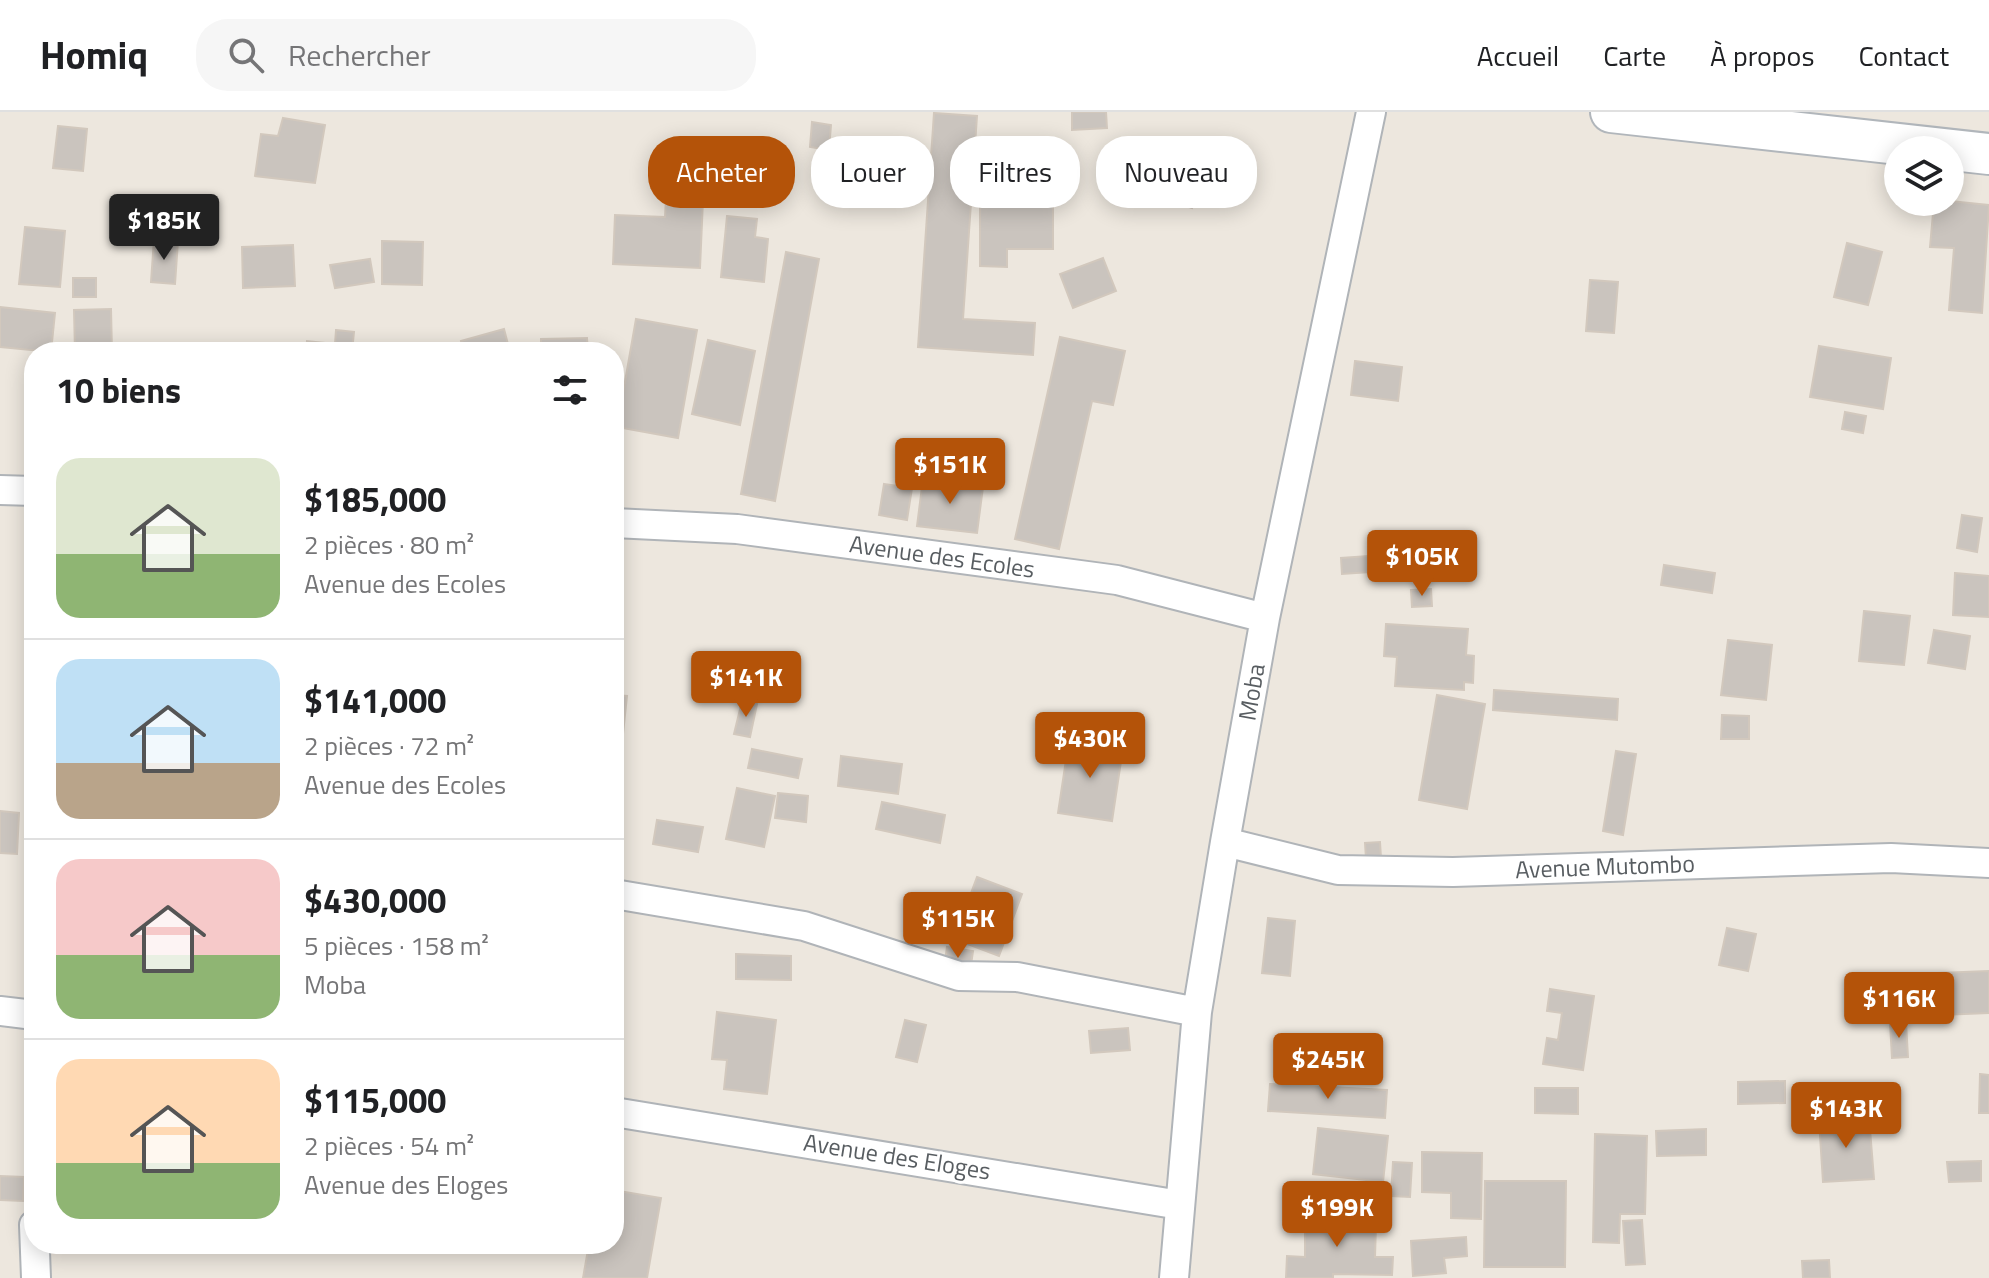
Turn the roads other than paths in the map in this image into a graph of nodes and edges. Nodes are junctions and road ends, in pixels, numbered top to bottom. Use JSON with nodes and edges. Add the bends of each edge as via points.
{"nodes":[{"id":1,"x":1371,"y":112,"type":"edge"},
{"id":2,"x":1611,"y":112,"type":"edge"},
{"id":3,"x":1989,"y":154,"type":"edge"},
{"id":4,"x":0,"y":490,"type":"edge"},
{"id":5,"x":24,"y":491,"type":"edge"},
{"id":6,"x":624,"y":523,"type":"edge"},
{"id":7,"x":1265,"y":618,"type":"junction"},
{"id":8,"x":1225,"y":842,"type":"junction"},
{"id":9,"x":1989,"y":863,"type":"edge"},
{"id":10,"x":624,"y":896,"type":"edge"},
{"id":11,"x":0,"y":1011,"type":"edge"},
{"id":12,"x":1197,"y":1012,"type":"junction"},
{"id":13,"x":24,"y":1014,"type":"edge"},
{"id":14,"x":624,"y":1114,"type":"edge"},
{"id":15,"x":1180,"y":1205,"type":"junction"},
{"id":16,"x":35,"y":1254,"type":"edge"},
{"id":17,"x":36,"y":1278,"type":"edge"},
{"id":18,"x":1174,"y":1278,"type":"edge"}],
"edges":[{"from":1,"to":7,"type":"street","name":"Moba"},
{"from":2,"to":3,"type":"street"},
{"from":4,"to":5,"type":"street"},
{"from":6,"to":7,"type":"street","name":"Avenue des Ecoles","via":[[737,529],[1117,580]]},
{"from":7,"to":8,"type":"street","name":"Moba"},
{"from":8,"to":9,"type":"street","name":"Avenue Mutombo","via":[[1338,870],[1453,872],[1891,858]]},
{"from":8,"to":12,"type":"street","name":"Moba"},
{"from":10,"to":12,"type":"street","via":[[804,926],[959,976],[1017,977]]},
{"from":11,"to":13,"type":"street"},
{"from":12,"to":15,"type":"street","name":"Moba"},
{"from":14,"to":15,"type":"street","name":"Avenue des Eloges"},
{"from":15,"to":18,"type":"street","name":"Moba"},
{"from":16,"to":17,"type":"street"}]}
